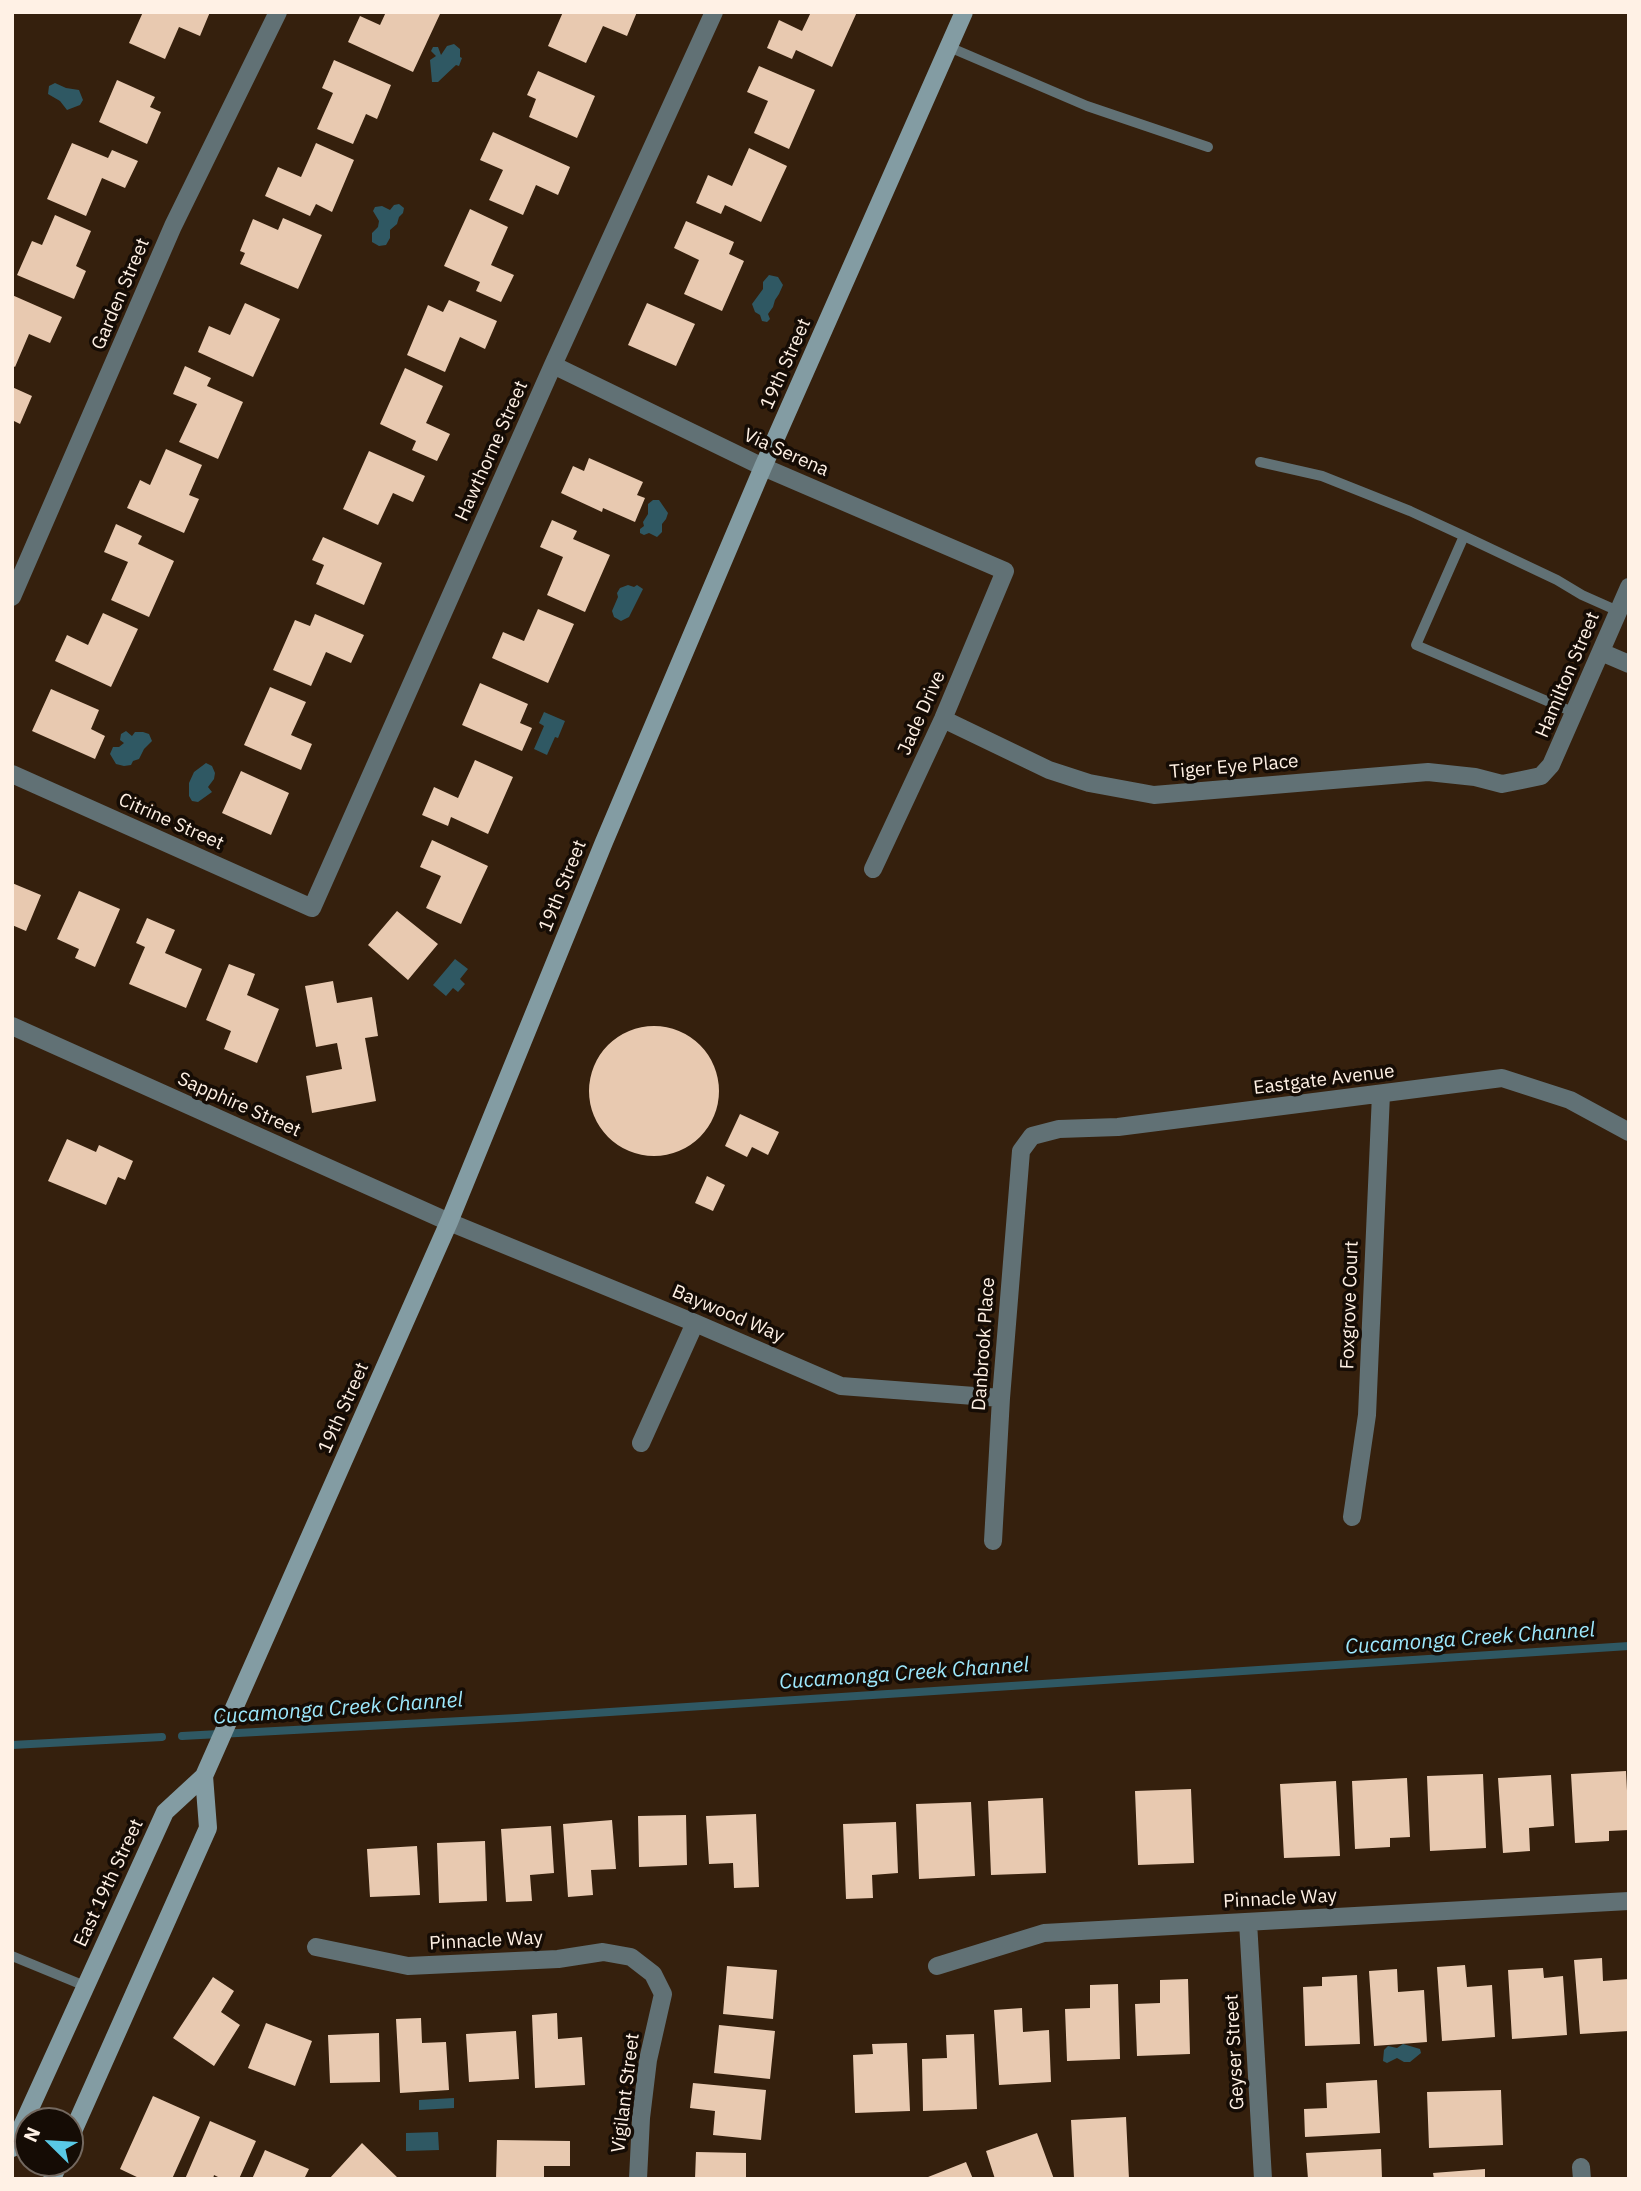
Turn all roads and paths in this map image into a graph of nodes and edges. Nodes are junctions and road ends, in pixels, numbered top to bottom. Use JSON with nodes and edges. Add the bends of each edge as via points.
{"nodes":[{"id":1,"x":278,"y":12,"type":"edge"},
{"id":2,"x":715,"y":12,"type":"edge"},
{"id":3,"x":964,"y":12,"type":"edge"},
{"id":4,"x":949,"y":47,"type":"junction"},
{"id":5,"x":1208,"y":147,"type":"dead end"},
{"id":6,"x":553,"y":365,"type":"junction"},
{"id":7,"x":1260,"y":462,"type":"dead end"},
{"id":8,"x":763,"y":467,"type":"junction"},
{"id":9,"x":1464,"y":536,"type":"junction"},
{"id":10,"x":1005,"y":571,"type":"joint"},
{"id":11,"x":1629,"y":587,"type":"edge"},
{"id":12,"x":12,"y":597,"type":"edge"},
{"id":13,"x":1618,"y":611,"type":"junction"},
{"id":14,"x":1601,"y":652,"type":"junction"},
{"id":15,"x":1629,"y":664,"type":"edge"},
{"id":16,"x":1575,"y":713,"type":"junction"},
{"id":17,"x":943,"y":719,"type":"junction"},
{"id":18,"x":12,"y":774,"type":"edge"},
{"id":19,"x":1541,"y":776,"type":"joint"},
{"id":20,"x":873,"y":869,"type":"dead end"},
{"id":21,"x":312,"y":908,"type":"joint"},
{"id":22,"x":12,"y":1026,"type":"edge"},
{"id":23,"x":1381,"y":1094,"type":"junction"},
{"id":24,"x":1629,"y":1132,"type":"edge"},
{"id":25,"x":1021,"y":1151,"type":"joint"},
{"id":26,"x":449,"y":1222,"type":"junction"},
{"id":27,"x":695,"y":1323,"type":"junction"},
{"id":28,"x":1000,"y":1398,"type":"junction"},
{"id":29,"x":641,"y":1443,"type":"dead end"},
{"id":30,"x":1352,"y":1517,"type":"dead end"},
{"id":31,"x":993,"y":1541,"type":"dead end"},
{"id":32,"x":204,"y":1776,"type":"junction"},
{"id":33,"x":1629,"y":1901,"type":"edge"},
{"id":34,"x":1248,"y":1922,"type":"junction"},
{"id":35,"x":316,"y":1947,"type":"dead end"},
{"id":36,"x":12,"y":1956,"type":"edge"},
{"id":37,"x":937,"y":1966,"type":"dead end"},
{"id":38,"x":653,"y":1974,"type":"joint"},
{"id":39,"x":85,"y":1986,"type":"junction"},
{"id":40,"x":84,"y":2107,"type":"edge"},
{"id":41,"x":12,"y":2148,"type":"edge"},
{"id":42,"x":638,"y":2179,"type":"edge"},
{"id":43,"x":1263,"y":2179,"type":"edge"}],
"edges":[{"from":1,"to":12,"type":"street","name":"Garden Street","via":[[173,226]]},
{"from":2,"to":6,"type":"street","name":"Hawthorne Street"},
{"from":3,"to":4,"type":"main road","name":"19th Street"},
{"from":4,"to":5,"type":"lane","via":[[1087,106]]},
{"from":4,"to":8,"type":"main road","name":"19th Street"},
{"from":6,"to":8,"type":"street","name":"Via Serena"},
{"from":6,"to":21,"type":"street","name":"Hawthorne Street"},
{"from":7,"to":9,"type":"lane","via":[[1322,476]]},
{"from":8,"to":10,"type":"street","name":"Via Serena"},
{"from":8,"to":26,"type":"main road","name":"19th Street"},
{"from":9,"to":13,"type":"lane"},
{"from":9,"to":16,"type":"lane","via":[[1416,645]]},
{"from":10,"to":17,"type":"street","name":"Jade Drive"},
{"from":11,"to":13,"type":"street","name":"Hamilton Street"},
{"from":13,"to":14,"type":"street","name":"Hamilton Street"},
{"from":14,"to":15,"type":"street"},
{"from":14,"to":16,"type":"street","name":"Hamilton Street"},
{"from":16,"to":19,"type":"street","name":"Hamilton Street","via":[[1551,765]]},
{"from":17,"to":19,"type":"street","name":"Tiger Eye Place","via":[[1049,770],[1154,795],[1428,772],[1502,784]]},
{"from":17,"to":20,"type":"street","name":"Jade Drive"},
{"from":18,"to":21,"type":"street","name":"Citrine Street"},
{"from":22,"to":26,"type":"street","name":"Sapphire Street"},
{"from":23,"to":24,"type":"street","name":"Eastgate Avenue","via":[[1502,1078],[1570,1100]]},
{"from":23,"to":25,"type":"street","name":"Eastgate Avenue","via":[[1118,1127],[1059,1129],[1032,1136]]},
{"from":23,"to":30,"type":"street","name":"Foxgrove Court","via":[[1367,1415]]},
{"from":25,"to":28,"type":"street","name":"Danbrook Place"},
{"from":26,"to":27,"type":"street","name":"Baywood Way"},
{"from":26,"to":32,"type":"main road","name":"19th Street"},
{"from":27,"to":28,"type":"street","name":"Baywood Way","via":[[841,1386]]},
{"from":27,"to":29,"type":"street"},
{"from":28,"to":31,"type":"street","name":"Danbrook Place"},
{"from":32,"to":39,"type":"main road","name":"East 19th Street","via":[[165,1812]]},
{"from":32,"to":40,"type":"main road","via":[[208,1828]]},
{"from":33,"to":34,"type":"street","name":"Pinnacle Way"},
{"from":34,"to":37,"type":"street","name":"Pinnacle Way","via":[[1044,1933]]},
{"from":34,"to":43,"type":"street","name":"Geyser Street"},
{"from":35,"to":38,"type":"street","name":"Pinnacle Way","via":[[408,1966],[558,1959],[603,1951],[631,1957]]},
{"from":36,"to":39,"type":"lane"},
{"from":38,"to":42,"type":"street","name":"Vigilant Street","via":[[663,1994],[648,2060]]},
{"from":39,"to":41,"type":"main road","name":"East 19th Street"}]}
